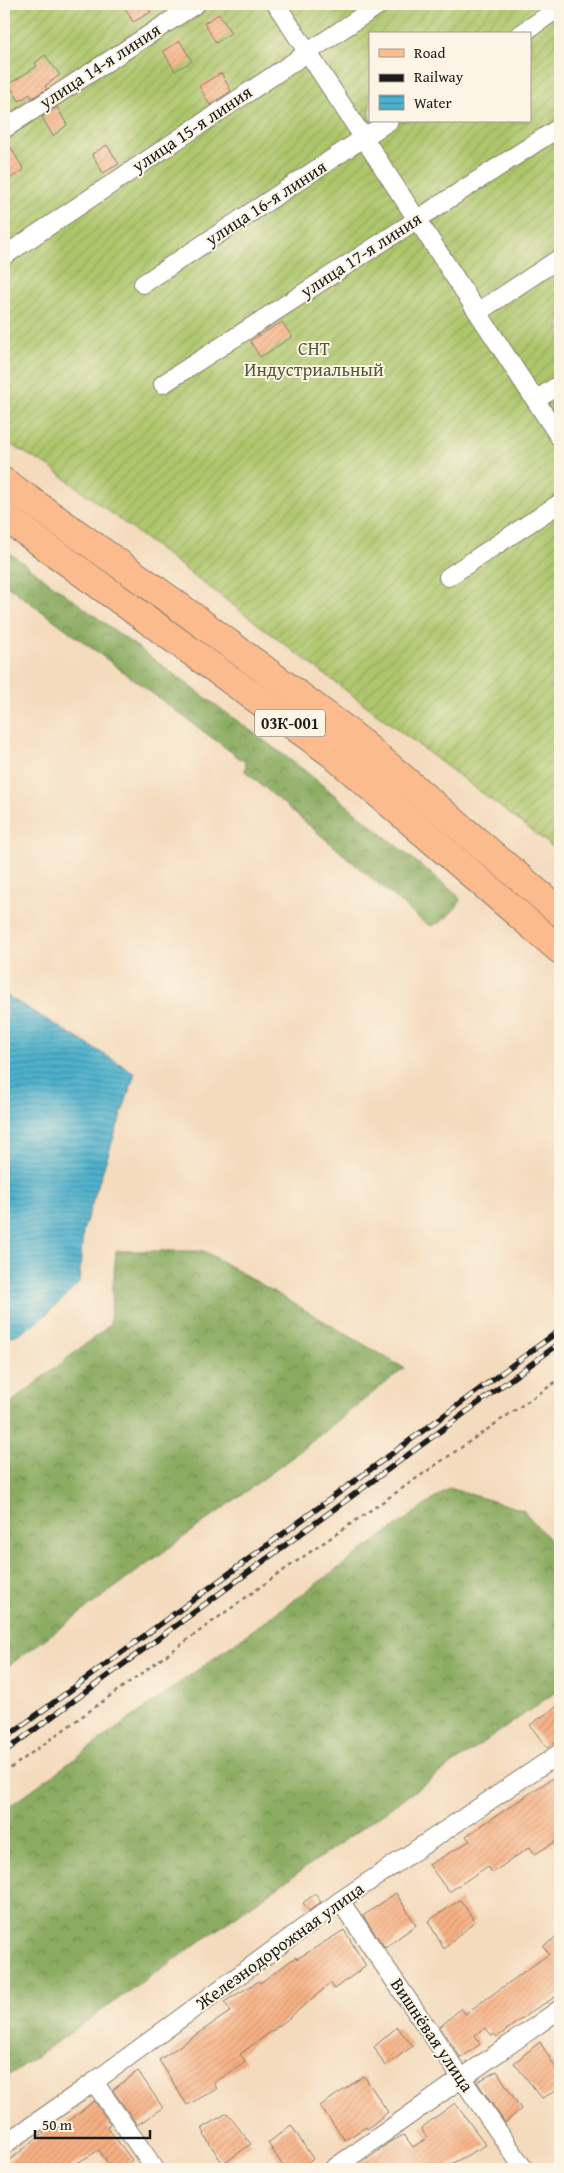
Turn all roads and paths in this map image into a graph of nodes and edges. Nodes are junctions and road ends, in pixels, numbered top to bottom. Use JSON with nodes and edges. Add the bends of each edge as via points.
{"nodes":[{"id":1,"x":196,"y":4,"type":"edge"},
{"id":2,"x":276,"y":4,"type":"edge"},
{"id":3,"x":380,"y":4,"type":"edge"},
{"id":4,"x":560,"y":7,"type":"edge"},
{"id":5,"x":523,"y":32,"type":"edge"},
{"id":6,"x":307,"y":51,"type":"junction"},
{"id":7,"x":388,"y":122,"type":"edge"},
{"id":8,"x":560,"y":127,"type":"edge"},
{"id":9,"x":4,"y":129,"type":"edge"},
{"id":10,"x":364,"y":138,"type":"junction"},
{"id":11,"x":417,"y":219,"type":"junction"},
{"id":12,"x":4,"y":256,"type":"edge"},
{"id":13,"x":560,"y":258,"type":"edge"},
{"id":14,"x":143,"y":284,"type":"dead end"},
{"id":15,"x":478,"y":312,"type":"junction"},
{"id":16,"x":163,"y":384,"type":"dead end"},
{"id":17,"x":560,"y":384,"type":"edge"},
{"id":18,"x":536,"y":400,"type":"junction"},
{"id":19,"x":560,"y":438,"type":"edge"},
{"id":20,"x":4,"y":482,"type":"edge"},
{"id":21,"x":560,"y":503,"type":"edge"},
{"id":22,"x":4,"y":516,"type":"edge"},
{"id":23,"x":448,"y":577,"type":"dead end"},
{"id":24,"x":560,"y":912,"type":"edge"},
{"id":25,"x":560,"y":950,"type":"edge"},
{"id":26,"x":560,"y":1378,"type":"edge"},
{"id":27,"x":560,"y":1753,"type":"edge"},
{"id":28,"x":4,"y":1773,"type":"edge"},
{"id":29,"x":340,"y":1901,"type":"junction"},
{"id":30,"x":560,"y":2010,"type":"edge"},
{"id":31,"x":461,"y":2077,"type":"junction"},
{"id":32,"x":94,"y":2082,"type":"junction"},
{"id":33,"x":4,"y":2145,"type":"edge"},
{"id":34,"x":155,"y":2169,"type":"edge"},
{"id":35,"x":333,"y":2169,"type":"edge"},
{"id":36,"x":524,"y":2169,"type":"edge"}],
"edges":[{"from":1,"to":9,"type":"street","name":"улица 14-я линия"},
{"from":2,"to":6,"type":"street"},
{"from":3,"to":6,"type":"street","name":"улица 15-я линия"},
{"from":4,"to":5,"type":"street"},
{"from":6,"to":10,"type":"street"},
{"from":6,"to":12,"type":"street","name":"улица 15-я линия"},
{"from":7,"to":10,"type":"street","name":"улица 16-я линия"},
{"from":8,"to":11,"type":"street","name":"улица 17-я линия"},
{"from":10,"to":11,"type":"street"},
{"from":10,"to":14,"type":"street","name":"улица 16-я линия"},
{"from":11,"to":15,"type":"street"},
{"from":11,"to":16,"type":"street","name":"улица 17-я линия"},
{"from":13,"to":15,"type":"street"},
{"from":15,"to":18,"type":"street"},
{"from":17,"to":18,"type":"street"},
{"from":18,"to":19,"type":"street"},
{"from":20,"to":24,"type":"main road","number":"03К-001","via":[[347,731]]},
{"from":21,"to":23,"type":"street"},
{"from":22,"to":25,"type":"main road","number":"03К-001","via":[[330,752]]},
{"from":26,"to":28,"type":"path","via":[[274,1577]]},
{"from":27,"to":29,"type":"street","name":"Железнодорожная улица"},
{"from":29,"to":31,"type":"street","name":"Вишнёвая улица"},
{"from":29,"to":32,"type":"street","name":"Железнодорожная улица"},
{"from":30,"to":31,"type":"street"},
{"from":31,"to":35,"type":"street"},
{"from":31,"to":36,"type":"street","name":"Вишнёвая улица"},
{"from":32,"to":33,"type":"street","name":"Железнодорожная улица"},
{"from":32,"to":34,"type":"street"}]}
